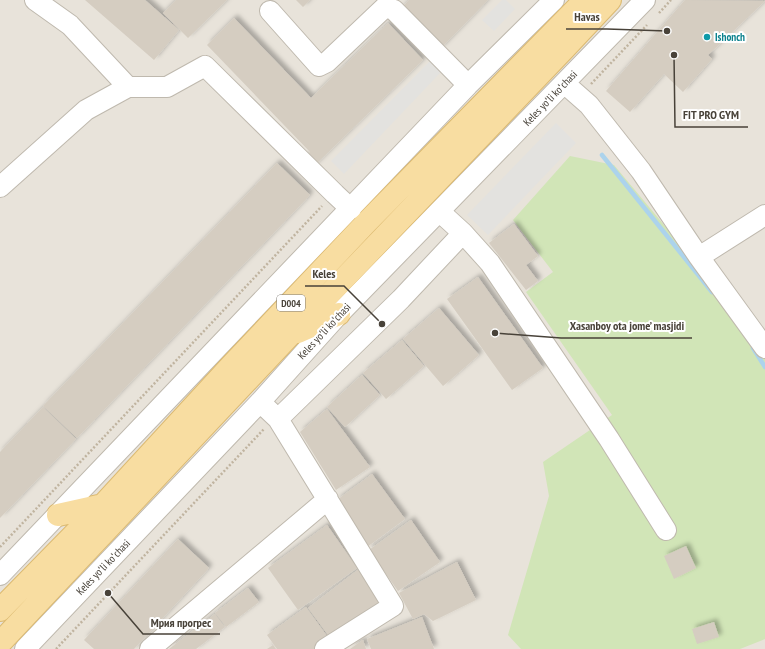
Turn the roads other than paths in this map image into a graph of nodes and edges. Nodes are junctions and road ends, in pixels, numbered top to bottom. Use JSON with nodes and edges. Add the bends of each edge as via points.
{"nodes":[{"id":1,"x":35,"y":0,"type":"edge"},
{"id":2,"x":554,"y":0,"type":"edge"},
{"id":3,"x":585,"y":0,"type":"edge"},
{"id":4,"x":610,"y":0,"type":"edge"},
{"id":5,"x":650,"y":8,"type":"edge"},
{"id":6,"x":270,"y":11,"type":"dead end"},
{"id":7,"x":468,"y":85,"type":"junction"},
{"id":8,"x":128,"y":87,"type":"junction"},
{"id":9,"x":571,"y":89,"type":"junction"},
{"id":10,"x":0,"y":187,"type":"edge"},
{"id":11,"x":351,"y":208,"type":"junction"},
{"id":12,"x":440,"y":212,"type":"junction"},
{"id":13,"x":765,"y":215,"type":"edge"},
{"id":14,"x":463,"y":233,"type":"junction"},
{"id":15,"x":699,"y":257,"type":"junction"},
{"id":16,"x":339,"y":314,"type":"junction"},
{"id":17,"x":288,"y":337,"type":"junction"},
{"id":18,"x":765,"y":348,"type":"edge"},
{"id":19,"x":260,"y":402,"type":"junction"},
{"id":20,"x":271,"y":424,"type":"junction"},
{"id":21,"x":328,"y":499,"type":"junction"},
{"id":22,"x":103,"y":505,"type":"junction"},
{"id":23,"x":58,"y":515,"type":"junction"},
{"id":24,"x":666,"y":530,"type":"dead end"},
{"id":25,"x":0,"y":574,"type":"edge"},
{"id":26,"x":0,"y":610,"type":"edge"},
{"id":27,"x":0,"y":643,"type":"edge"},
{"id":28,"x":25,"y":649,"type":"edge"},
{"id":29,"x":150,"y":649,"type":"edge"},
{"id":30,"x":326,"y":649,"type":"edge"}],
"edges":[{"from":1,"to":8,"type":"street","via":[[70,25]]},
{"from":2,"to":7,"type":"street"},
{"from":3,"to":22,"type":"main road","number":"D004","via":[[360,230]]},
{"from":4,"to":17,"type":"main road","name":"Keles yoʻli koʻchasi","number":"D004"},
{"from":5,"to":9,"type":"street","name":"Keles yoʻli koʻchasi"},
{"from":6,"to":7,"type":"street","via":[[319,66],[327,62],[385,6],[394,10]]},
{"from":7,"to":11,"type":"street"},
{"from":8,"to":10,"type":"street","via":[[86,110]]},
{"from":8,"to":11,"type":"street","via":[[167,88],[205,66]]},
{"from":9,"to":12,"type":"street","name":"Keles yoʻli koʻchasi"},
{"from":9,"to":15,"type":"street","via":[[589,105],[641,171]]},
{"from":11,"to":23,"type":"street"},
{"from":12,"to":14,"type":"street"},
{"from":12,"to":16,"type":"street","name":"Keles yoʻli koʻchasi"},
{"from":13,"to":15,"type":"street"},
{"from":14,"to":20,"type":"street","via":[[401,299]]},
{"from":14,"to":24,"type":"street","via":[[490,263],[609,439]]},
{"from":15,"to":18,"type":"street"},
{"from":16,"to":17,"type":"main road"},
{"from":16,"to":19,"type":"street","name":"Keles yoʻli koʻchasi"},
{"from":17,"to":27,"type":"main road","name":"Keles yoʻli koʻchasi","number":"D004"},
{"from":19,"to":20,"type":"street"},
{"from":19,"to":28,"type":"street","name":"Keles yoʻli koʻchasi"},
{"from":20,"to":21,"type":"street"},
{"from":21,"to":29,"type":"street"},
{"from":21,"to":30,"type":"street","via":[[393,606]]},
{"from":22,"to":23,"type":"main road"},
{"from":22,"to":26,"type":"main road","number":"D004"},
{"from":23,"to":25,"type":"street"}]}
